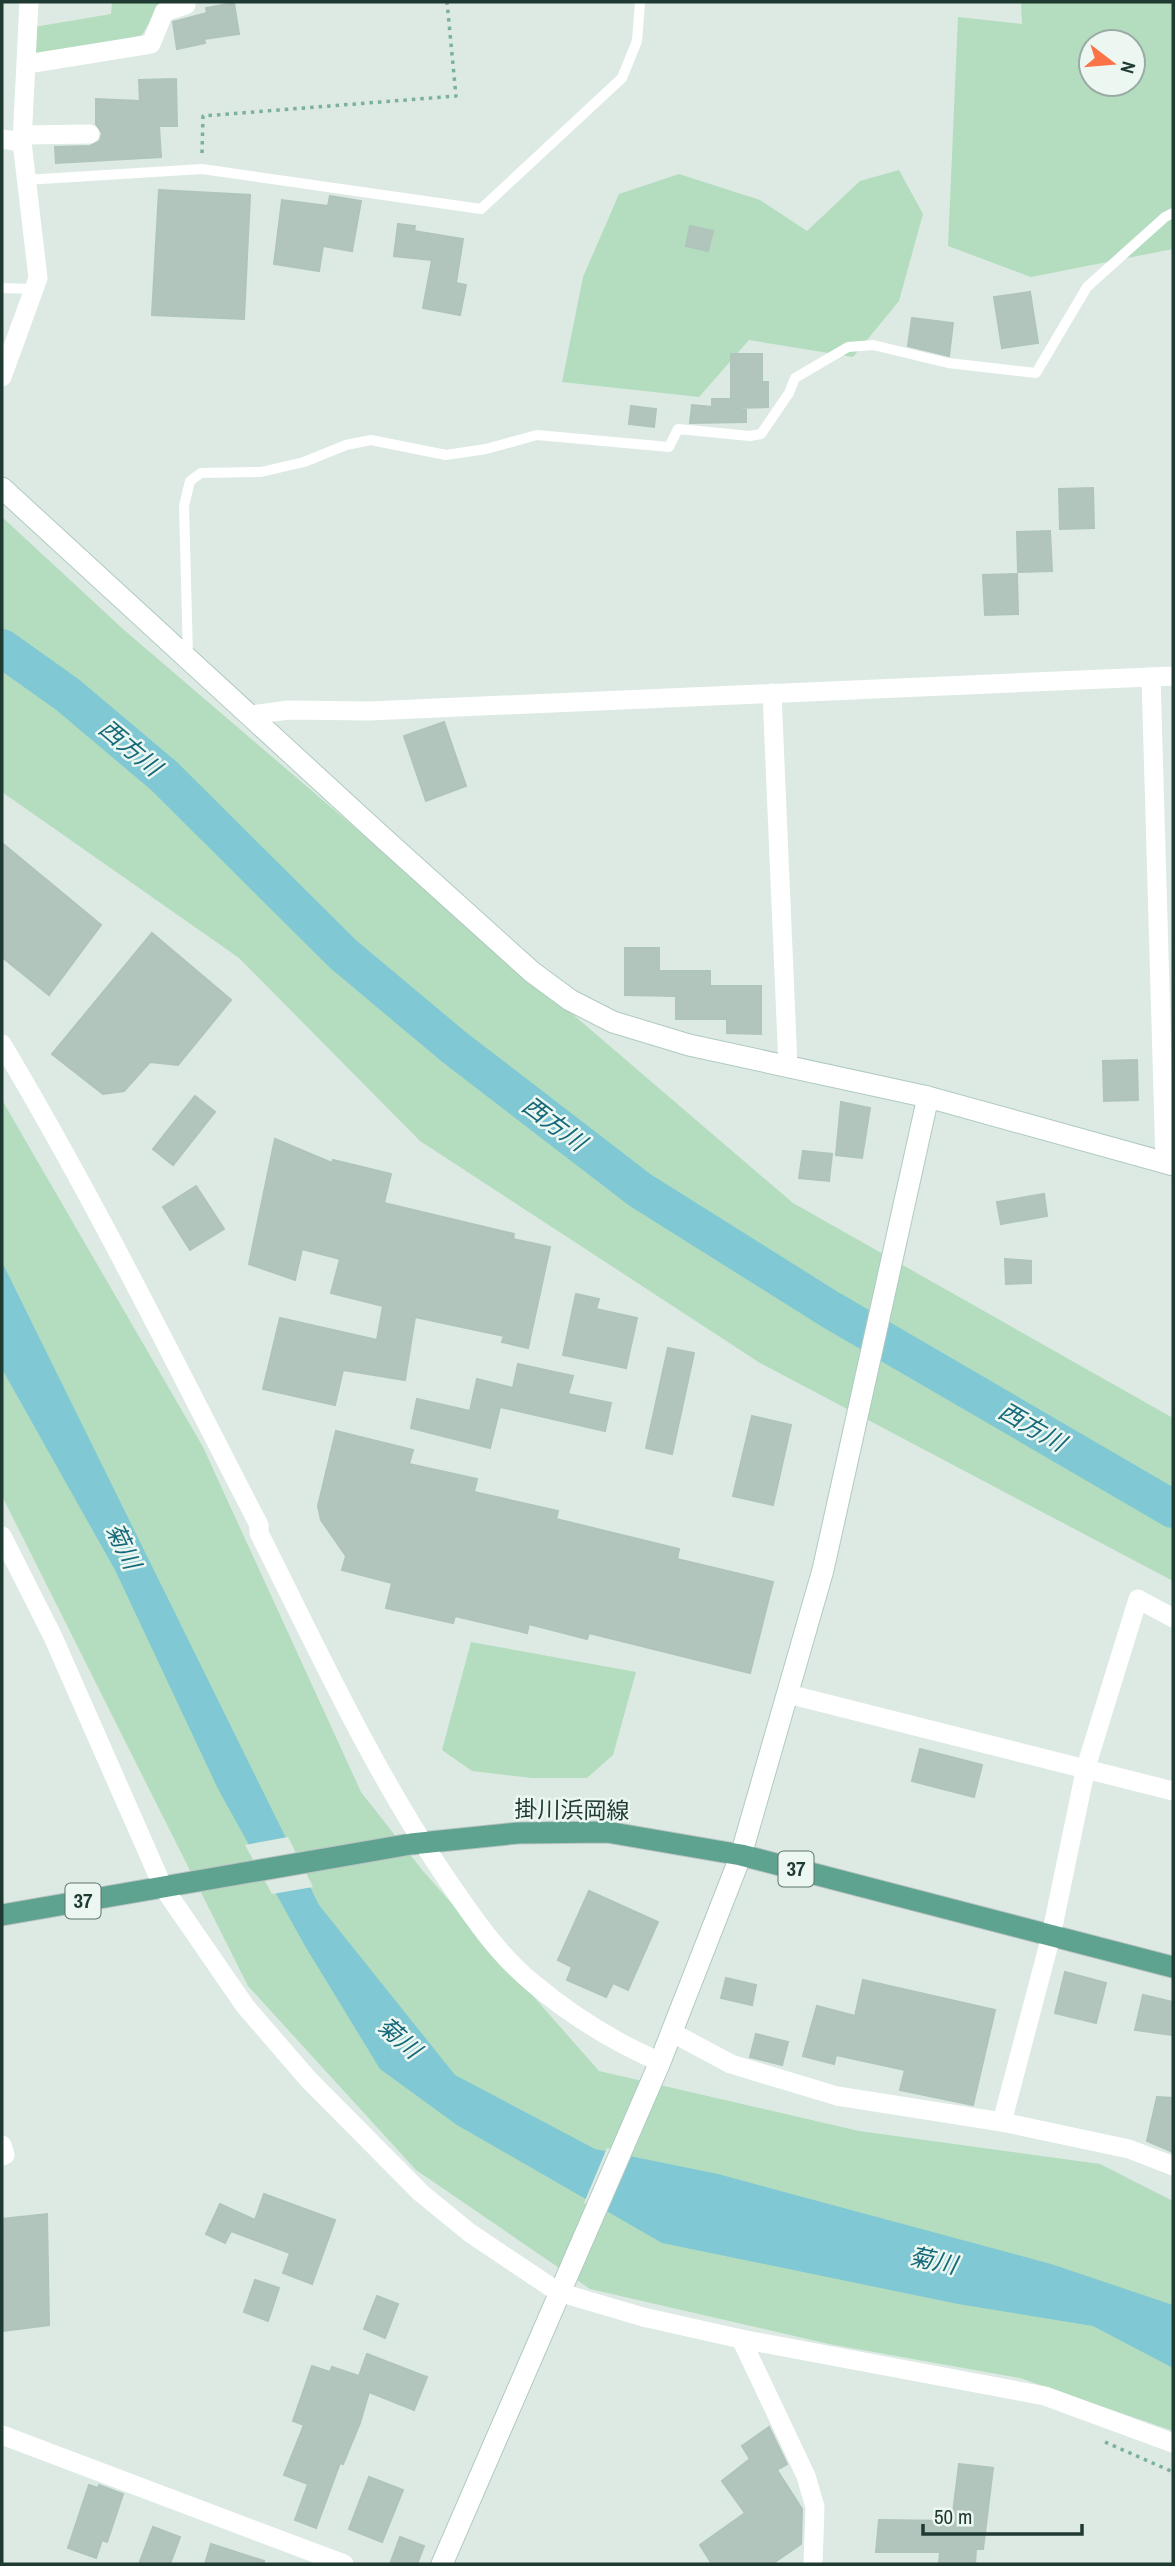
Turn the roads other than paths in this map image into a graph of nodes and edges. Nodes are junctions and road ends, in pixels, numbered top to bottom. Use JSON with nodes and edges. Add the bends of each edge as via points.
{"nodes":[{"id":1,"x":29,"y":2,"type":"edge"},
{"id":2,"x":640,"y":2,"type":"edge"},
{"id":3,"x":186,"y":5,"type":"dead end"},
{"id":4,"x":27,"y":64,"type":"junction"},
{"id":5,"x":90,"y":134,"type":"dead end"},
{"id":6,"x":2,"y":139,"type":"edge"},
{"id":7,"x":22,"y":139,"type":"junction"},
{"id":8,"x":24,"y":180,"type":"junction"},
{"id":9,"x":1173,"y":214,"type":"edge"},
{"id":10,"x":2,"y":288,"type":"edge"},
{"id":11,"x":35,"y":289,"type":"junction"},
{"id":12,"x":2,"y":377,"type":"edge"},
{"id":13,"x":2,"y":488,"type":"edge"},
{"id":14,"x":188,"y":659,"type":"junction"},
{"id":15,"x":1173,"y":676,"type":"edge"},
{"id":16,"x":1152,"y":677,"type":"junction"},
{"id":17,"x":772,"y":693,"type":"junction"},
{"id":18,"x":250,"y":715,"type":"junction"},
{"id":19,"x":2,"y":1044,"type":"edge"},
{"id":20,"x":788,"y":1067,"type":"junction"},
{"id":21,"x":928,"y":1097,"type":"junction"},
{"id":22,"x":1169,"y":1163,"type":"edge"},
{"id":23,"x":2,"y":1536,"type":"edge"},
{"id":24,"x":1173,"y":1618,"type":"edge"},
{"id":25,"x":788,"y":1694,"type":"junction"},
{"id":26,"x":1086,"y":1767,"type":"junction"},
{"id":27,"x":1173,"y":1791,"type":"edge"},
{"id":28,"x":416,"y":1843,"type":"junction"},
{"id":29,"x":741,"y":1854,"type":"junction"},
{"id":30,"x":163,"y":1887,"type":"junction"},
{"id":31,"x":2,"y":1915,"type":"edge"},
{"id":32,"x":1051,"y":1936,"type":"junction"},
{"id":33,"x":1173,"y":1967,"type":"edge"},
{"id":34,"x":671,"y":2032,"type":"junction"},
{"id":35,"x":656,"y":2069,"type":"junction"},
{"id":36,"x":1002,"y":2122,"type":"junction"},
{"id":37,"x":2,"y":2144,"type":"edge"},
{"id":38,"x":2,"y":2156,"type":"edge"},
{"id":39,"x":1173,"y":2166,"type":"edge"},
{"id":40,"x":560,"y":2288,"type":"junction"},
{"id":41,"x":741,"y":2339,"type":"junction"},
{"id":42,"x":2,"y":2435,"type":"edge"},
{"id":43,"x":1173,"y":2443,"type":"edge"},
{"id":44,"x":344,"y":2564,"type":"edge"},
{"id":45,"x":442,"y":2564,"type":"edge"},
{"id":46,"x":813,"y":2564,"type":"edge"}],
"edges":[{"from":1,"to":4,"type":"street"},
{"from":2,"to":8,"type":"lane","via":[[637,41],[622,78],[481,209],[202,169]]},
{"from":3,"to":4,"type":"street","via":[[164,12],[151,44]]},
{"from":4,"to":7,"type":"street"},
{"from":5,"to":7,"type":"street"},
{"from":6,"to":7,"type":"street"},
{"from":7,"to":8,"type":"street"},
{"from":8,"to":11,"type":"street","via":[[38,278]]},
{"from":9,"to":14,"type":"lane","via":[[1087,286],[1036,373],[948,363],[873,345],[848,347],[795,378],[761,434],[678,429],[669,447],[537,435],[446,454],[371,440],[261,472],[201,473],[190,481],[184,506]]},
{"from":10,"to":11,"type":"lane"},
{"from":11,"to":12,"type":"street"},
{"from":13,"to":14,"type":"street"},
{"from":14,"to":18,"type":"street"},
{"from":15,"to":16,"type":"street"},
{"from":16,"to":17,"type":"street"},
{"from":16,"to":22,"type":"street"},
{"from":17,"to":18,"type":"street"},
{"from":17,"to":20,"type":"street"},
{"from":18,"to":20,"type":"street","via":[[512,954],[570,1000],[612,1022]]},
{"from":19,"to":28,"type":"street","via":[[145,1301]]},
{"from":20,"to":21,"type":"street"},
{"from":21,"to":22,"type":"street"},
{"from":21,"to":25,"type":"street","via":[[823,1570]]},
{"from":23,"to":30,"type":"street","via":[[98,1735]]},
{"from":24,"to":26,"type":"street","via":[[1138,1599]]},
{"from":25,"to":26,"type":"street"},
{"from":25,"to":29,"type":"street"},
{"from":26,"to":27,"type":"street"},
{"from":26,"to":32,"type":"street"},
{"from":28,"to":29,"type":"main road","name":"掛川浜岡線","number":"37","via":[[518,1833],[607,1832]]},
{"from":28,"to":30,"type":"main road","name":"掛川浜岡線","number":"37"},
{"from":28,"to":35,"type":"street","via":[[481,1929],[532,1983]]},
{"from":29,"to":32,"type":"main road","name":"掛川浜岡線","number":"37"},
{"from":29,"to":34,"type":"street"},
{"from":30,"to":31,"type":"main road","name":"掛川浜岡線","number":"37"},
{"from":30,"to":40,"type":"street","via":[[245,2006],[308,2079],[421,2193],[470,2233]]},
{"from":32,"to":33,"type":"main road","name":"掛川浜岡線","number":"37"},
{"from":32,"to":36,"type":"street"},
{"from":34,"to":35,"type":"street"},
{"from":34,"to":36,"type":"street","via":[[732,2064],[837,2096]]},
{"from":35,"to":40,"type":"street"},
{"from":36,"to":39,"type":"street","via":[[1129,2149]]},
{"from":37,"to":38,"type":"street"},
{"from":40,"to":41,"type":"street","via":[[643,2317]]},
{"from":40,"to":45,"type":"street"},
{"from":41,"to":43,"type":"street","via":[[1045,2396]]},
{"from":41,"to":46,"type":"street","via":[[806,2476],[816,2507]]},
{"from":42,"to":44,"type":"street"}]}
